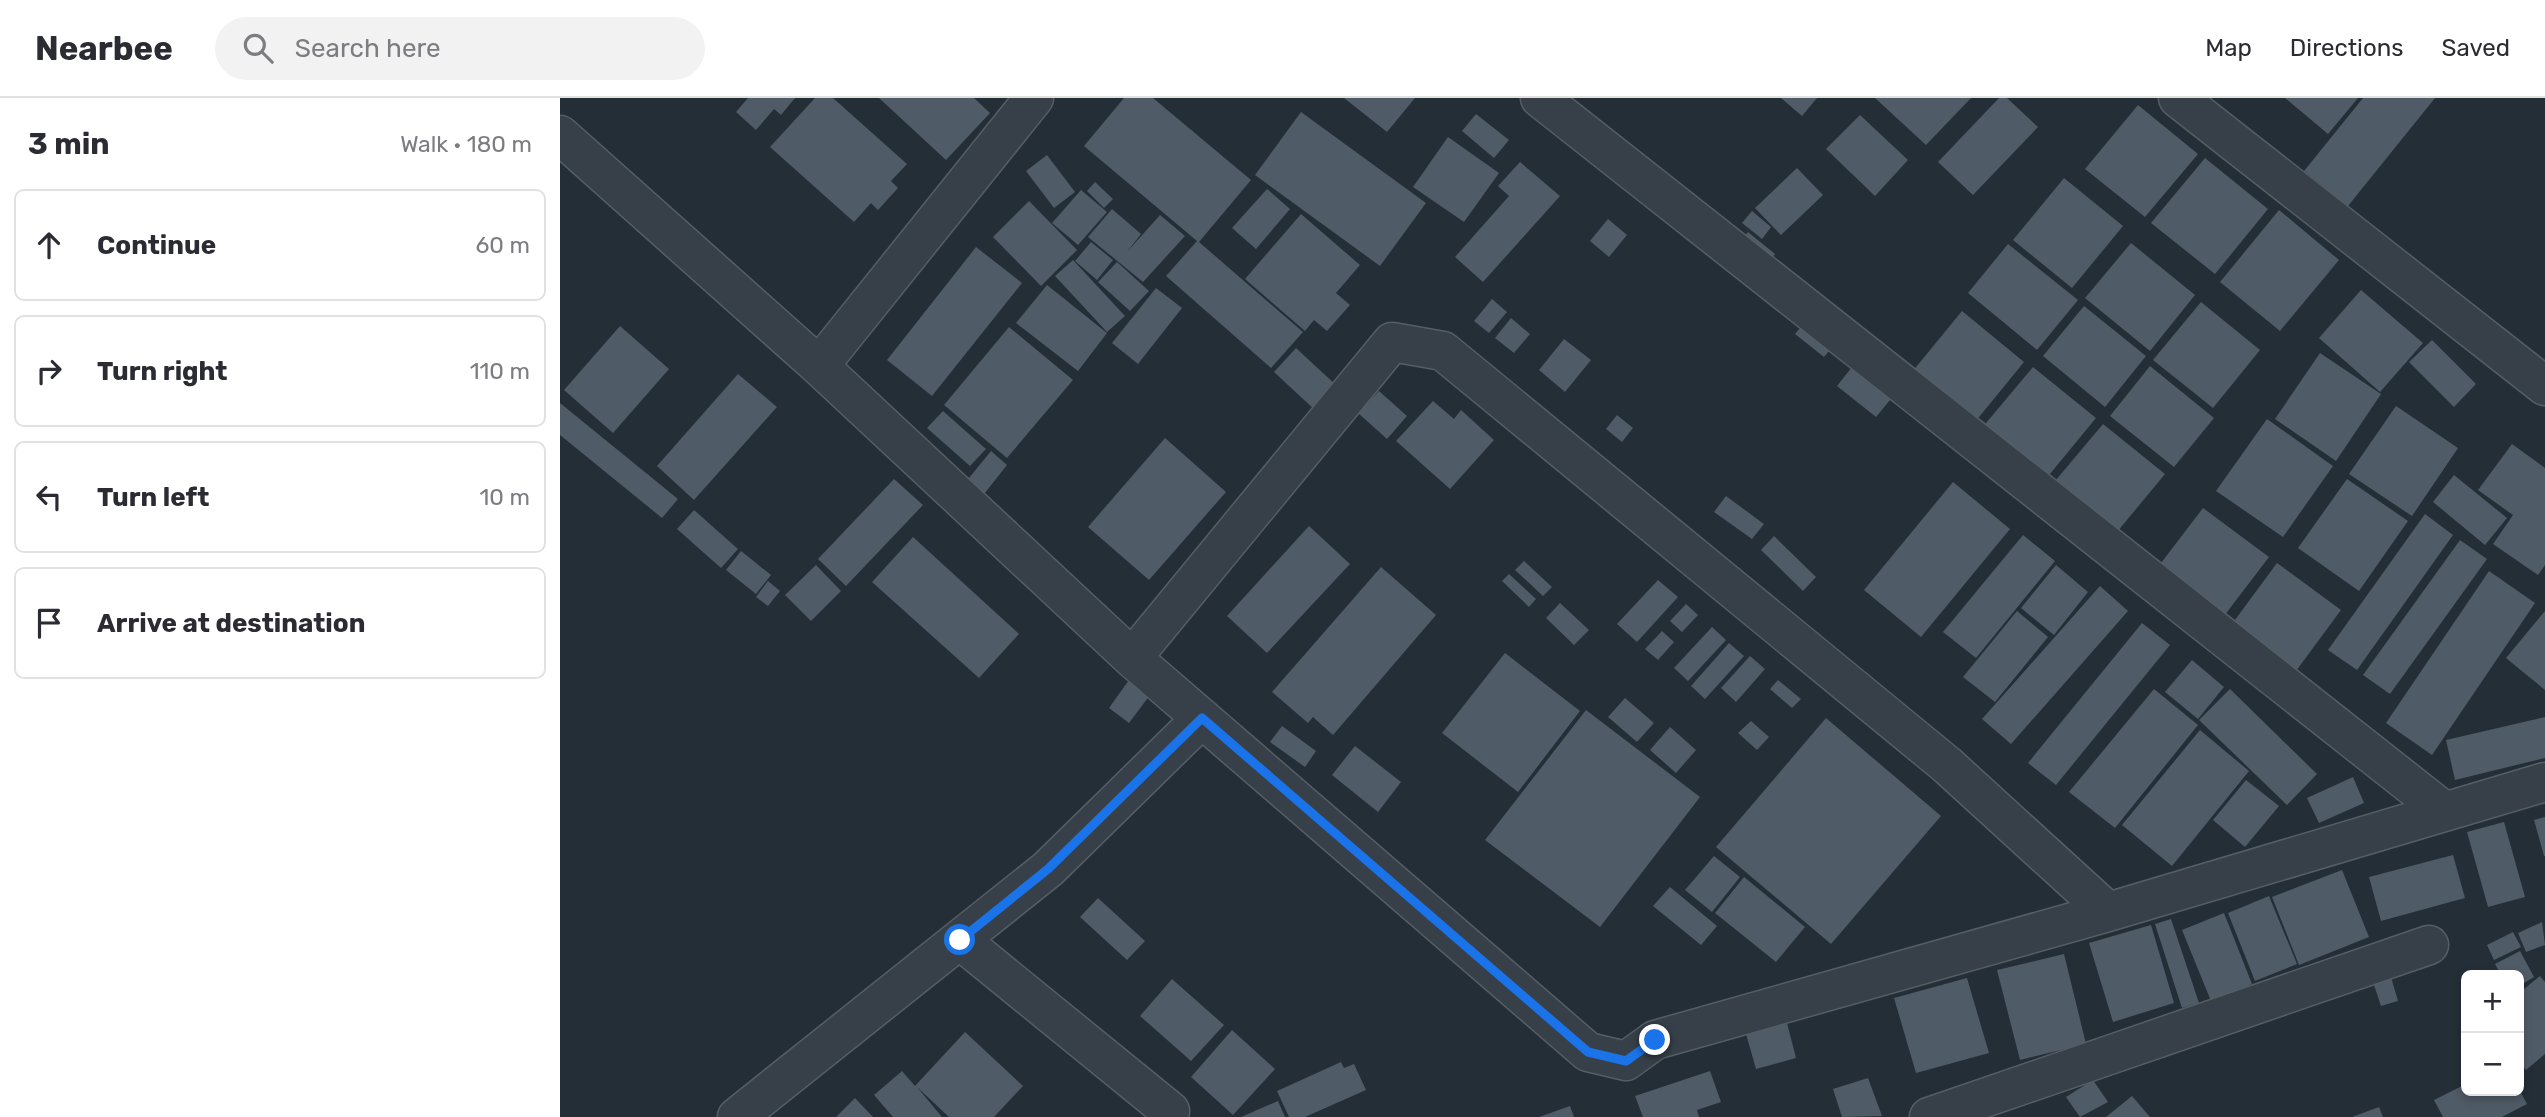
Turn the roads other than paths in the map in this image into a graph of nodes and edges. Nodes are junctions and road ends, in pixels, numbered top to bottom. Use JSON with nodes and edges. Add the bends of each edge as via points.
{"nodes":[{"id":1,"x":1034,"y":98,"type":"edge"},
{"id":2,"x":1540,"y":98,"type":"edge"},
{"id":3,"x":2178,"y":98,"type":"edge"},
{"id":4,"x":560,"y":135,"type":"edge"},
{"id":5,"x":819,"y":366,"type":"junction"},
{"id":6,"x":2545,"y":386,"type":"edge"},
{"id":7,"x":1132,"y":658,"type":"junction"},
{"id":8,"x":1202,"y":718,"type":"junction"},
{"id":9,"x":2545,"y":782,"type":"edge"},
{"id":10,"x":2444,"y":811,"type":"junction"},
{"id":11,"x":2108,"y":912,"type":"junction"},
{"id":12,"x":960,"y":940,"type":"junction"},
{"id":13,"x":2429,"y":945,"type":"dead end"},
{"id":14,"x":1170,"y":1111,"type":"dead end"},
{"id":15,"x":737,"y":1117,"type":"edge"},
{"id":16,"x":1929,"y":1117,"type":"edge"}],
"edges":[{"from":1,"to":5,"type":"street"},
{"from":2,"to":10,"type":"street"},
{"from":3,"to":6,"type":"street"},
{"from":4,"to":5,"type":"street"},
{"from":5,"to":7,"type":"street"},
{"from":7,"to":8,"type":"street"},
{"from":7,"to":11,"type":"street","via":[[1392,342],[1443,351],[1947,765]]},
{"from":8,"to":11,"type":"street","via":[[1588,1052],[1626,1061],[1655,1040]]},
{"from":8,"to":12,"type":"street","via":[[1048,869]]},
{"from":9,"to":10,"type":"street"},
{"from":10,"to":11,"type":"street"},
{"from":12,"to":14,"type":"street"},
{"from":12,"to":15,"type":"street"},
{"from":13,"to":16,"type":"street"}]}
